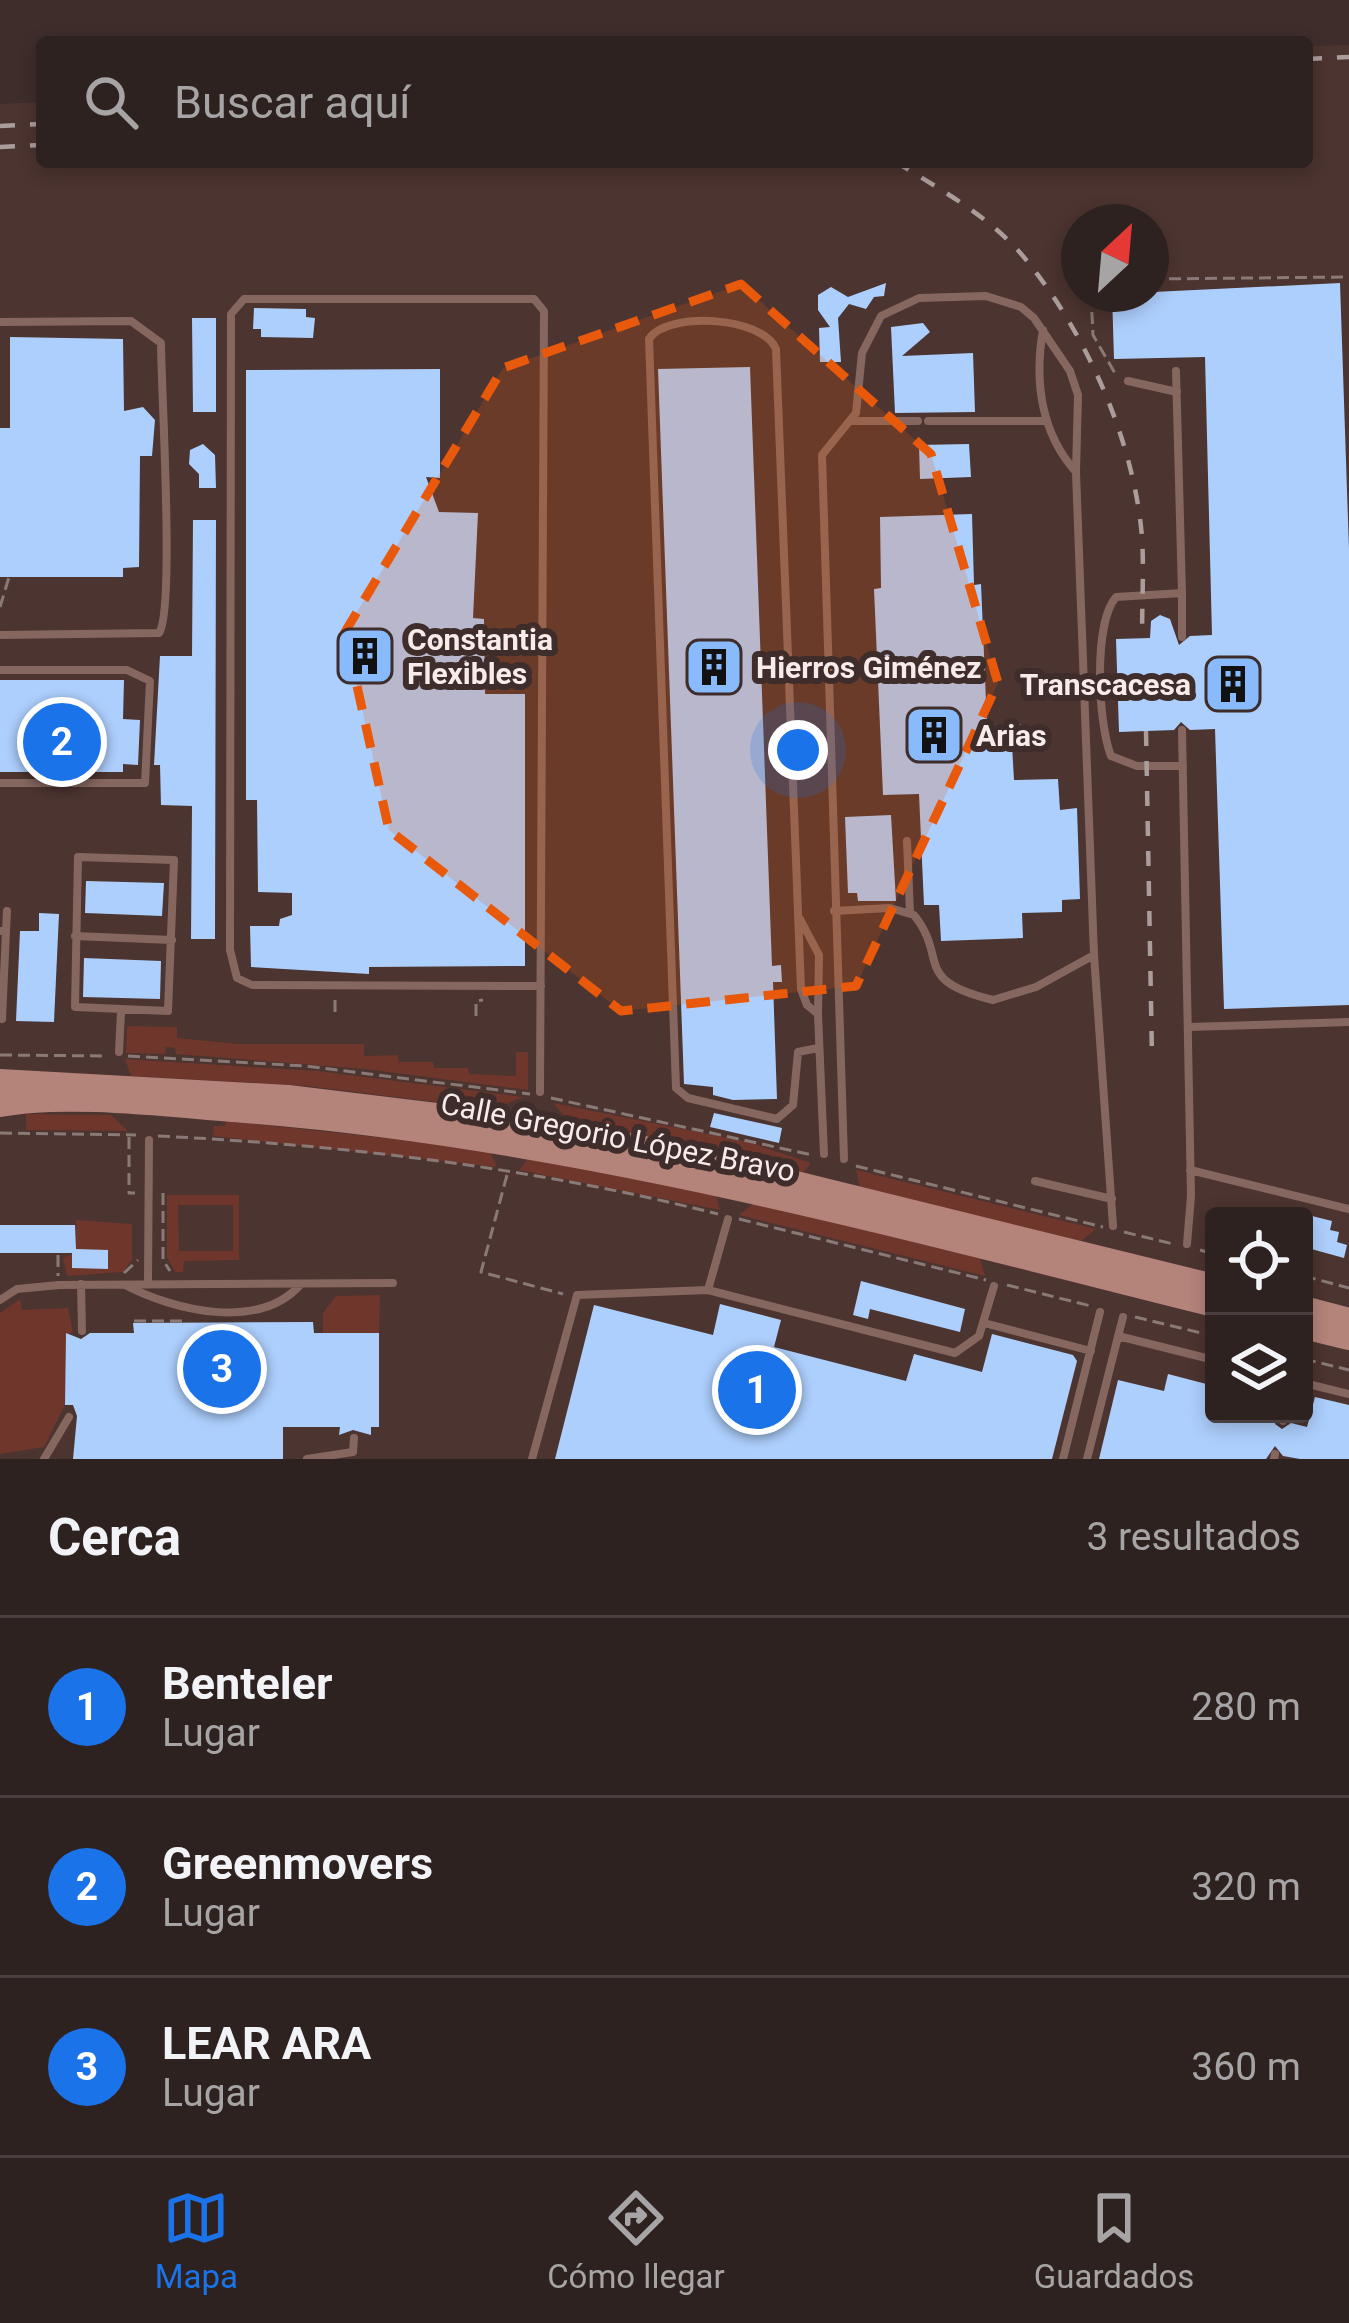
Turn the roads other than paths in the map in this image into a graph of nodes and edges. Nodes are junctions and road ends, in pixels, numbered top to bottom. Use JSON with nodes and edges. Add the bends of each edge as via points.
{"nodes":[{"id":1,"x":0,"y":322,"type":"edge"},
{"id":2,"x":1044,"y":328,"type":"junction"},
{"id":3,"x":1177,"y":371,"type":"dead end"},
{"id":4,"x":1128,"y":381,"type":"road end"},
{"id":5,"x":1177,"y":392,"type":"junction"},
{"id":6,"x":852,"y":421,"type":"junction"},
{"id":7,"x":1044,"y":421,"type":"junction"},
{"id":8,"x":1076,"y":472,"type":"junction"},
{"id":9,"x":1182,"y":593,"type":"junction"},
{"id":10,"x":0,"y":635,"type":"edge"},
{"id":11,"x":1182,"y":637,"type":"dead end"},
{"id":12,"x":0,"y":670,"type":"edge"},
{"id":13,"x":1182,"y":730,"type":"dead end"},
{"id":14,"x":1183,"y":766,"type":"junction"},
{"id":15,"x":0,"y":783,"type":"edge"},
{"id":16,"x":907,"y":841,"type":"dead end"},
{"id":17,"x":7,"y":911,"type":"dead end"},
{"id":18,"x":834,"y":911,"type":"junction"},
{"id":19,"x":910,"y":913,"type":"junction"},
{"id":20,"x":798,"y":916,"type":"junction"},
{"id":21,"x":3,"y":931,"type":"edge"},
{"id":22,"x":75,"y":936,"type":"junction"},
{"id":23,"x":172,"y":940,"type":"junction"},
{"id":24,"x":1094,"y":955,"type":"junction"},
{"id":25,"x":541,"y":986,"type":"junction"},
{"id":26,"x":121,"y":1012,"type":"junction"},
{"id":27,"x":818,"y":1013,"type":"junction"},
{"id":28,"x":2,"y":1018,"type":"edge"},
{"id":29,"x":1349,"y":1022,"type":"edge"},
{"id":30,"x":1189,"y":1027,"type":"junction"},
{"id":31,"x":818,"y":1048,"type":"junction"},
{"id":32,"x":119,"y":1052,"type":"dead end"},
{"id":33,"x":0,"y":1082,"type":"edge"},
{"id":34,"x":540,"y":1092,"type":"dead end"},
{"id":35,"x":0,"y":1105,"type":"edge"},
{"id":36,"x":148,"y":1140,"type":"dead end"},
{"id":37,"x":824,"y":1154,"type":"dead end"},
{"id":38,"x":844,"y":1159,"type":"dead end"},
{"id":39,"x":1190,"y":1170,"type":"junction"},
{"id":40,"x":1035,"y":1181,"type":"dead end"},
{"id":41,"x":1112,"y":1199,"type":"junction"},
{"id":42,"x":1349,"y":1209,"type":"edge"},
{"id":43,"x":728,"y":1219,"type":"dead end"},
{"id":44,"x":1113,"y":1226,"type":"dead end"},
{"id":45,"x":1187,"y":1244,"type":"dead end"},
{"id":46,"x":120,"y":1280,"type":"junction"},
{"id":47,"x":78,"y":1281,"type":"junction"},
{"id":48,"x":302,"y":1283,"type":"junction"},
{"id":49,"x":393,"y":1283,"type":"dead end"},
{"id":50,"x":148,"y":1284,"type":"junction"},
{"id":51,"x":1205,"y":1284,"type":"edge"},
{"id":52,"x":994,"y":1286,"type":"dead end"},
{"id":53,"x":708,"y":1290,"type":"junction"},
{"id":54,"x":0,"y":1300,"type":"edge"},
{"id":55,"x":1205,"y":1303,"type":"edge"},
{"id":56,"x":1101,"y":1310,"type":"road end"},
{"id":57,"x":1313,"y":1310,"type":"edge"},
{"id":58,"x":1123,"y":1316,"type":"road end"},
{"id":59,"x":1349,"y":1320,"type":"edge"},
{"id":60,"x":984,"y":1323,"type":"junction"},
{"id":61,"x":1313,"y":1329,"type":"edge"},
{"id":62,"x":82,"y":1331,"type":"dead end"},
{"id":63,"x":1118,"y":1336,"type":"junction"},
{"id":64,"x":1349,"y":1338,"type":"edge"},
{"id":65,"x":1090,"y":1351,"type":"junction"},
{"id":66,"x":1205,"y":1358,"type":"edge"},
{"id":67,"x":1313,"y":1385,"type":"edge"},
{"id":68,"x":1349,"y":1394,"type":"edge"},
{"id":69,"x":69,"y":1418,"type":"dead end"},
{"id":70,"x":354,"y":1438,"type":"dead end"},
{"id":71,"x":44,"y":1459,"type":"edge"},
{"id":72,"x":307,"y":1459,"type":"edge"},
{"id":73,"x":532,"y":1459,"type":"edge"},
{"id":74,"x":1064,"y":1459,"type":"edge"},
{"id":75,"x":1087,"y":1459,"type":"edge"}],
"edges":[{"from":1,"to":10,"type":"lane","via":[[131,321],[161,343],[166,598],[159,633]]},
{"from":2,"to":6,"type":"lane","via":[[1021,307],[986,296],[898,304],[869,335]]},
{"from":2,"to":7,"type":"lane"},
{"from":2,"to":8,"type":"lane","via":[[1076,383]]},
{"from":3,"to":5,"type":"lane"},
{"from":4,"to":5,"type":"lane"},
{"from":5,"to":9,"type":"lane"},
{"from":6,"to":7,"type":"lane"},
{"from":6,"to":18,"type":"lane","via":[[826,444],[820,464]]},
{"from":7,"to":8,"type":"lane"},
{"from":8,"to":24,"type":"lane"},
{"from":9,"to":11,"type":"lane"},
{"from":9,"to":14,"type":"lane","via":[[1116,597],[1101,638],[1111,756],[1137,766]]},
{"from":12,"to":15,"type":"lane","via":[[127,670],[150,681],[145,783]]},
{"from":13,"to":14,"type":"lane"},
{"from":14,"to":30,"type":"lane"},
{"from":16,"to":19,"type":"lane"},
{"from":17,"to":21,"type":"lane"},
{"from":18,"to":19,"type":"lane"},
{"from":18,"to":38,"type":"lane"},
{"from":19,"to":24,"type":"lane","via":[[942,977],[993,1000]]},
{"from":20,"to":27,"type":"lane","via":[[819,955]]},
{"from":20,"to":27,"type":"lane","via":[[801,989]]},
{"from":20,"to":31,"type":"lane","via":[[776,349],[761,329],[742,322],[666,325],[649,339],[676,1088],[688,1098],[777,1119],[793,1105],[798,1052]]},
{"from":21,"to":28,"type":"lane"},
{"from":22,"to":23,"type":"lane"},
{"from":22,"to":23,"type":"lane","via":[[78,857],[174,860]]},
{"from":22,"to":26,"type":"lane","via":[[73,1004]]},
{"from":23,"to":26,"type":"lane","via":[[168,1011]]},
{"from":24,"to":41,"type":"lane"},
{"from":25,"to":25,"type":"lane","via":[[541,303],[244,299],[231,314],[236,978],[252,985]]},
{"from":25,"to":34,"type":"lane"},
{"from":26,"to":32,"type":"lane"},
{"from":27,"to":31,"type":"lane"},
{"from":29,"to":30,"type":"lane"},
{"from":30,"to":39,"type":"lane"},
{"from":31,"to":37,"type":"lane"},
{"from":33,"to":51,"type":"main road","name":"Calle Gregorio López Bravo","via":[[313,1099],[557,1131]]},
{"from":35,"to":55,"type":"main road","name":"Calle Gregorio López Bravo","via":[[230,1110],[548,1148]]},
{"from":36,"to":50,"type":"lane"},
{"from":39,"to":42,"type":"lane"},
{"from":39,"to":45,"type":"lane"},
{"from":40,"to":41,"type":"lane"},
{"from":41,"to":44,"type":"lane"},
{"from":43,"to":53,"type":"lane"},
{"from":46,"to":47,"type":"lane"},
{"from":46,"to":48,"type":"lane","via":[[165,1304],[220,1311],[282,1301]]},
{"from":46,"to":50,"type":"lane"},
{"from":47,"to":54,"type":"lane","via":[[17,1289]]},
{"from":47,"to":62,"type":"lane"},
{"from":48,"to":49,"type":"lane"},
{"from":48,"to":50,"type":"lane"},
{"from":52,"to":60,"type":"lane"},
{"from":53,"to":60,"type":"lane","via":[[955,1353],[974,1343]]},
{"from":53,"to":73,"type":"lane","via":[[577,1295]]},
{"from":56,"to":65,"type":"lane"},
{"from":57,"to":59,"type":"main road"},
{"from":58,"to":63,"type":"lane"},
{"from":60,"to":65,"type":"lane"},
{"from":61,"to":64,"type":"main road"},
{"from":63,"to":66,"type":"lane"},
{"from":63,"to":75,"type":"lane"},
{"from":65,"to":74,"type":"lane"},
{"from":67,"to":68,"type":"lane"},
{"from":69,"to":71,"type":"lane"},
{"from":70,"to":72,"type":"lane","via":[[353,1451]]}]}
